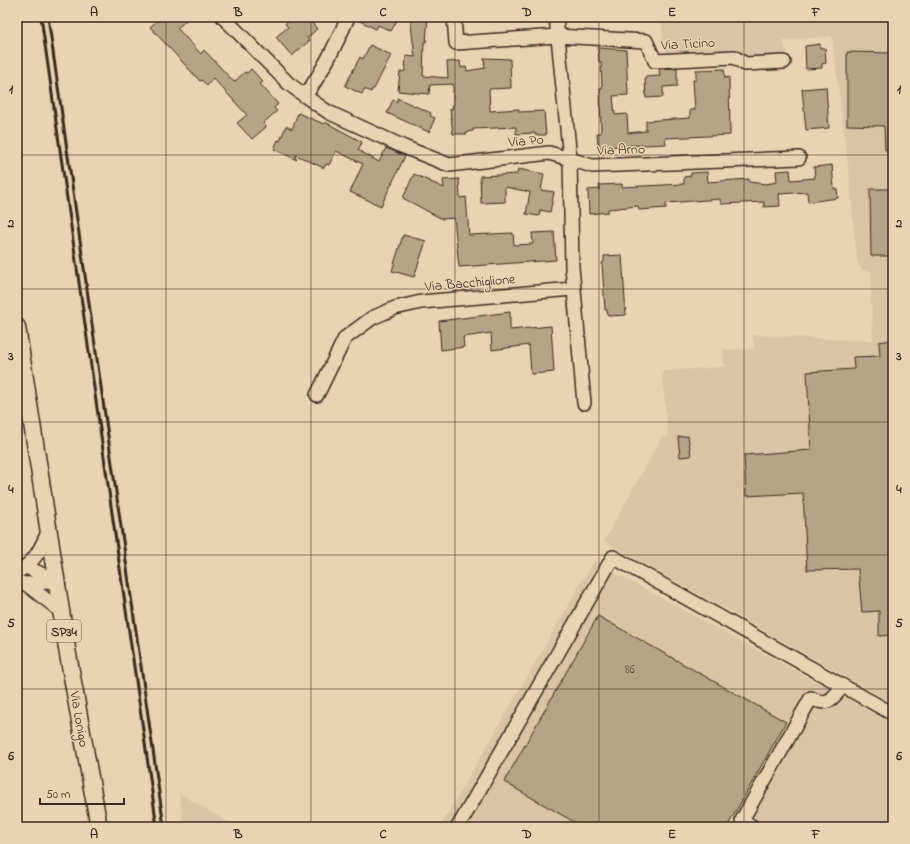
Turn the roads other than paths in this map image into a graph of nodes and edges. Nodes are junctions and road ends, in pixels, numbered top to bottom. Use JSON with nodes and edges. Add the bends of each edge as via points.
{"nodes":[{"id":1,"x":223,"y":17,"type":"edge"},
{"id":2,"x":348,"y":17,"type":"edge"},
{"id":3,"x":454,"y":17,"type":"edge"},
{"id":4,"x":556,"y":17,"type":"edge"},
{"id":5,"x":557,"y":36,"type":"junction"},
{"id":6,"x":784,"y":62,"type":"dead end"},
{"id":7,"x":305,"y":96,"type":"junction"},
{"id":8,"x":799,"y":158,"type":"dead end"},
{"id":9,"x":570,"y":160,"type":"junction"},
{"id":10,"x":573,"y":289,"type":"junction"},
{"id":11,"x":17,"y":327,"type":"edge"},
{"id":12,"x":317,"y":395,"type":"dead end"},
{"id":13,"x":584,"y":403,"type":"dead end"},
{"id":14,"x":49,"y":530,"type":"junction"},
{"id":15,"x":22,"y":569,"type":"edge"},
{"id":16,"x":57,"y":581,"type":"junction"},
{"id":17,"x":22,"y":582,"type":"edge"},
{"id":18,"x":61,"y":611,"type":"junction"},
{"id":19,"x":843,"y":686,"type":"junction"},
{"id":20,"x":893,"y":714,"type":"edge"},
{"id":21,"x":745,"y":825,"type":"edge"},
{"id":22,"x":99,"y":827,"type":"edge"},
{"id":23,"x":458,"y":827,"type":"edge"}],
"edges":[{"from":1,"to":7,"type":"street","name":"Via Po","via":[[288,83]]},
{"from":2,"to":7,"type":"street","via":[[318,78]]},
{"from":3,"to":5,"type":"street","via":[[456,43]]},
{"from":4,"to":5,"type":"street"},
{"from":5,"to":6,"type":"street","name":"Via Ticino","via":[[646,41],[655,61],[734,57],[745,64]]},
{"from":5,"to":9,"type":"street"},
{"from":7,"to":9,"type":"street","name":"Via Po","via":[[328,112],[449,165],[549,153]]},
{"from":8,"to":9,"type":"street","name":"Via Arno","via":[[592,166]]},
{"from":9,"to":10,"type":"street"},
{"from":10,"to":12,"type":"street","name":"Via Bacchiglione","via":[[421,302],[395,308],[372,318],[344,338]]},
{"from":10,"to":13,"type":"street"},
{"from":11,"to":14,"type":"main road","name":"Via Lonigo","number":"SP34"},
{"from":14,"to":15,"type":"street","via":[[37,554]]},
{"from":14,"to":16,"type":"main road","name":"Via Lonigo","number":"SP34"},
{"from":15,"to":16,"type":"street"},
{"from":16,"to":17,"type":"street"},
{"from":16,"to":18,"type":"main road","name":"Via Lonigo","number":"SP34"},
{"from":17,"to":18,"type":"street"},
{"from":18,"to":22,"type":"main road","name":"Via Lonigo","number":"SP34"},
{"from":19,"to":20,"type":"street"},
{"from":19,"to":21,"type":"street","via":[[834,697],[825,702],[821,703],[811,698]]},
{"from":19,"to":23,"type":"street","via":[[613,557]]}]}
